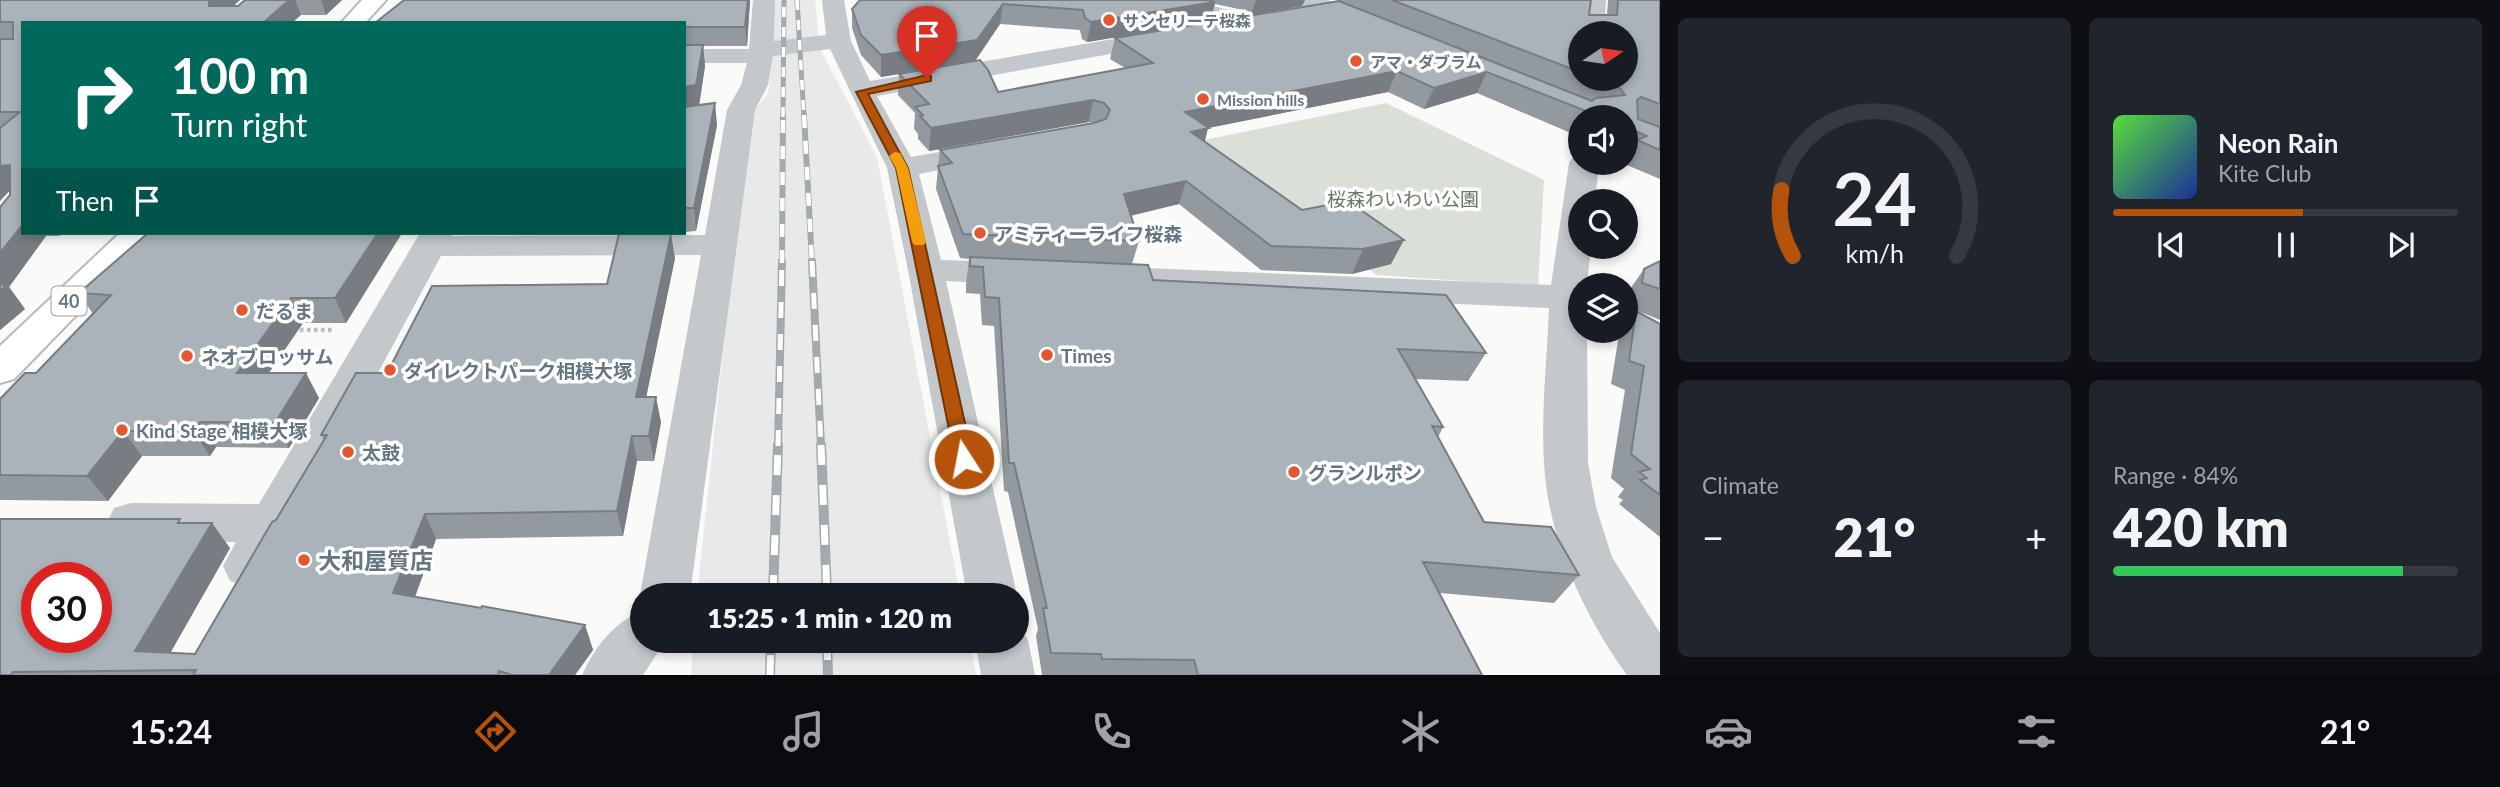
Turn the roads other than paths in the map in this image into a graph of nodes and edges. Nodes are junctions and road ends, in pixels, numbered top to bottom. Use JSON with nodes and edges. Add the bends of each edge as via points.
{"nodes":[{"id":1,"x":375,"y":0,"type":"edge"},
{"id":2,"x":764,"y":0,"type":"edge"},
{"id":3,"x":833,"y":0,"type":"edge"},
{"id":4,"x":1162,"y":0,"type":"edge"},
{"id":5,"x":1595,"y":0,"type":"edge"},
{"id":6,"x":1303,"y":11,"type":"edge"},
{"id":7,"x":354,"y":21,"type":"edge"},
{"id":8,"x":1593,"y":21,"type":"edge"},
{"id":9,"x":1254,"y":23,"type":"junction"},
{"id":10,"x":1393,"y":36,"type":"edge"},
{"id":11,"x":839,"y":41,"type":"junction"},
{"id":12,"x":761,"y":53,"type":"junction"},
{"id":13,"x":686,"y":56,"type":"edge"},
{"id":14,"x":862,"y":92,"type":"junction"},
{"id":15,"x":1023,"y":146,"type":"edge"},
{"id":16,"x":902,"y":168,"type":"junction"},
{"id":17,"x":1583,"y":175,"type":"edge"},
{"id":18,"x":137,"y":235,"type":"edge"},
{"id":19,"x":433,"y":239,"type":"edge"},
{"id":20,"x":718,"y":246,"type":"junction"},
{"id":21,"x":926,"y":270,"type":"junction"},
{"id":22,"x":1576,"y":273,"type":"edge"},
{"id":23,"x":1568,"y":300,"type":"edge"},
{"id":24,"x":1572,"y":343,"type":"edge"},
{"id":25,"x":0,"y":369,"type":"edge"},
{"id":26,"x":96,"y":522,"type":"edge"},
{"id":27,"x":273,"y":523,"type":"junction"},
{"id":28,"x":667,"y":583,"type":"edge"},
{"id":29,"x":990,"y":583,"type":"edge"},
{"id":30,"x":227,"y":605,"type":"edge"},
{"id":31,"x":630,"y":649,"type":"edge"},
{"id":32,"x":1004,"y":653,"type":"edge"},
{"id":33,"x":608,"y":675,"type":"edge"},
{"id":34,"x":1008,"y":675,"type":"edge"},
{"id":35,"x":1660,"y":675,"type":"edge"}],
"edges":[{"from":1,"to":7,"type":"main road"},
{"from":2,"to":12,"type":"street"},
{"from":3,"to":11,"type":"street"},
{"from":4,"to":9,"type":"street"},
{"from":5,"to":8,"type":"street"},
{"from":6,"to":9,"type":"street"},
{"from":6,"to":10,"type":"street"},
{"from":9,"to":14,"type":"street"},
{"from":11,"to":12,"type":"street"},
{"from":11,"to":14,"type":"street"},
{"from":12,"to":13,"type":"street"},
{"from":12,"to":20,"type":"street","via":[[753,94],[730,111]]},
{"from":14,"to":16,"type":"street"},
{"from":15,"to":16,"type":"street"},
{"from":16,"to":21,"type":"street"},
{"from":17,"to":22,"type":"street"},
{"from":18,"to":25,"type":"main road","number":"40"},
{"from":19,"to":20,"type":"street"},
{"from":19,"to":27,"type":"street"},
{"from":20,"to":28,"type":"street"},
{"from":21,"to":23,"type":"street"},
{"from":21,"to":29,"type":"street"},
{"from":24,"to":35,"type":"street","via":[[1566,463],[1573,507],[1589,563],[1636,644]]},
{"from":26,"to":27,"type":"street"},
{"from":27,"to":30,"type":"street"},
{"from":31,"to":33,"type":"street"},
{"from":32,"to":34,"type":"street"}]}
